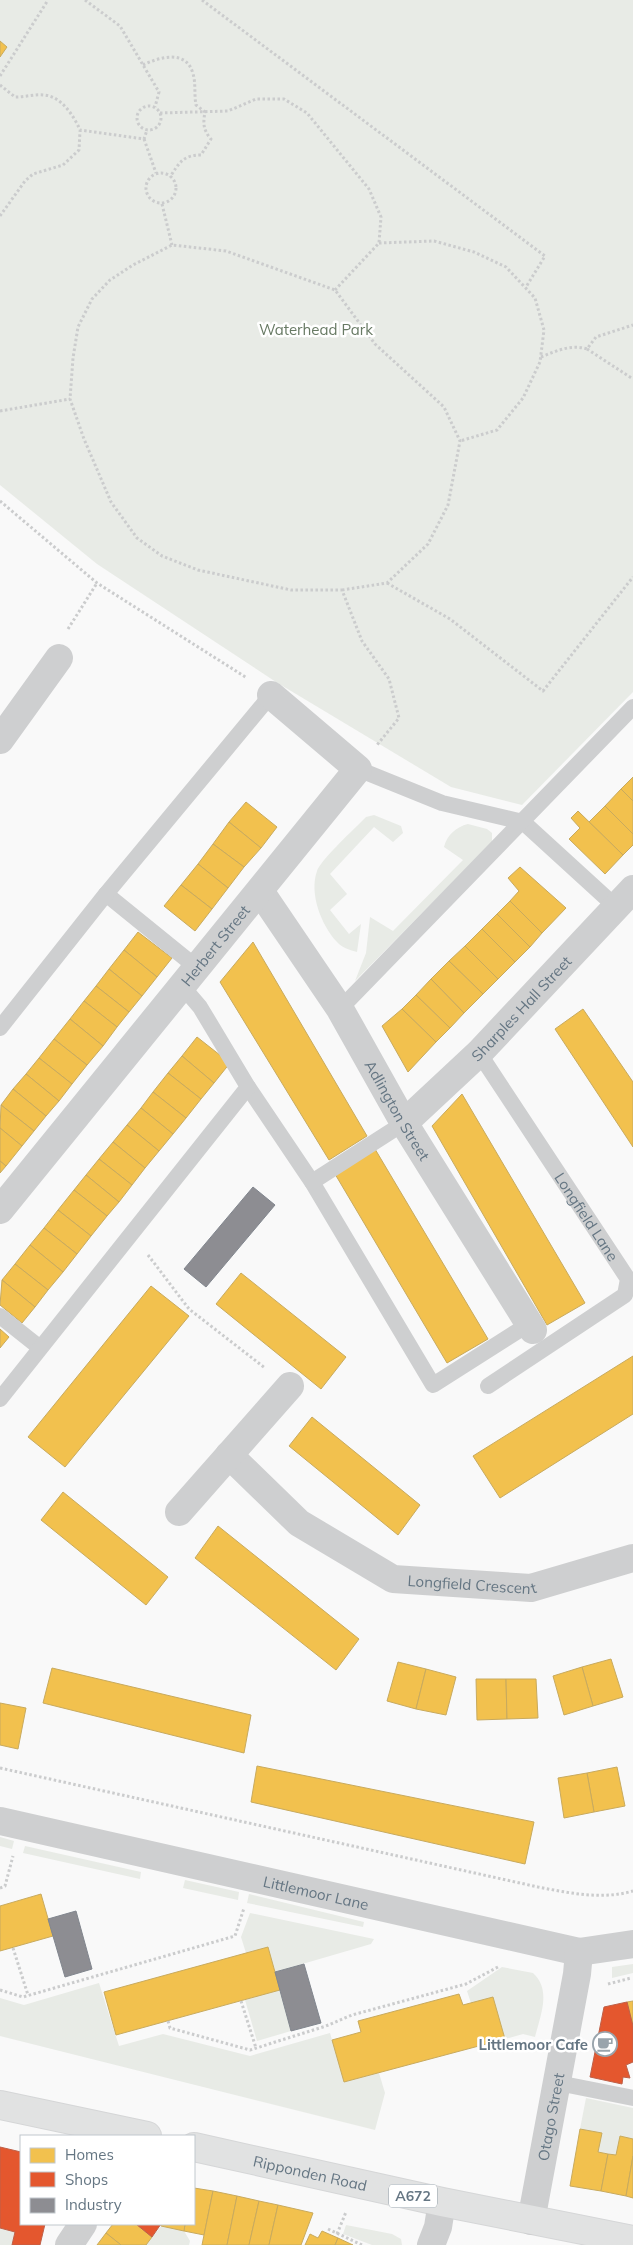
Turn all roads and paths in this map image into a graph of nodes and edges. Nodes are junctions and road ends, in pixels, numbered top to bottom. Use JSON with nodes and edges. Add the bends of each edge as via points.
{"nodes":[{"id":1,"x":48,"y":0,"type":"edge"},
{"id":2,"x":85,"y":0,"type":"edge"},
{"id":3,"x":202,"y":0,"type":"edge"},
{"id":4,"x":143,"y":65,"type":"junction"},
{"id":5,"x":0,"y":76,"type":"edge"},
{"id":6,"x":0,"y":85,"type":"edge"},
{"id":7,"x":155,"y":107,"type":"junction"},
{"id":8,"x":205,"y":112,"type":"junction"},
{"id":9,"x":160,"y":113,"type":"junction"},
{"id":10,"x":80,"y":130,"type":"junction"},
{"id":11,"x":147,"y":130,"type":"junction"},
{"id":12,"x":144,"y":139,"type":"junction"},
{"id":13,"x":156,"y":174,"type":"junction"},
{"id":14,"x":170,"y":177,"type":"junction"},
{"id":15,"x":162,"y":204,"type":"junction"},
{"id":16,"x":0,"y":216,"type":"edge"},
{"id":17,"x":379,"y":243,"type":"junction"},
{"id":18,"x":172,"y":245,"type":"junction"},
{"id":19,"x":526,"y":287,"type":"junction"},
{"id":20,"x":335,"y":290,"type":"junction"},
{"id":21,"x":633,"y":325,"type":"edge"},
{"id":22,"x":587,"y":349,"type":"junction"},
{"id":23,"x":541,"y":357,"type":"junction"},
{"id":24,"x":633,"y":379,"type":"edge"},
{"id":25,"x":70,"y":399,"type":"junction"},
{"id":26,"x":0,"y":411,"type":"edge"},
{"id":27,"x":460,"y":441,"type":"junction"},
{"id":28,"x":0,"y":501,"type":"edge"},
{"id":29,"x":633,"y":577,"type":"edge"},
{"id":30,"x":96,"y":583,"type":"junction"},
{"id":31,"x":388,"y":583,"type":"junction"},
{"id":32,"x":342,"y":590,"type":"junction"},
{"id":33,"x":59,"y":658,"type":"joint"},
{"id":34,"x":270,"y":695,"type":"junction"},
{"id":35,"x":633,"y":707,"type":"edge"},
{"id":36,"x":1,"y":737,"type":"edge"},
{"id":37,"x":358,"y":769,"type":"junction"},
{"id":38,"x":522,"y":822,"type":"junction"},
{"id":39,"x":260,"y":891,"type":"junction"},
{"id":40,"x":106,"y":894,"type":"junction"},
{"id":41,"x":627,"y":897,"type":"edge"},
{"id":42,"x":189,"y":976,"type":"junction"},
{"id":43,"x":340,"y":1008,"type":"junction"},
{"id":44,"x":0,"y":1028,"type":"edge"},
{"id":45,"x":479,"y":1053,"type":"junction"},
{"id":46,"x":248,"y":1087,"type":"junction"},
{"id":47,"x":404,"y":1123,"type":"junction"},
{"id":48,"x":312,"y":1182,"type":"junction"},
{"id":49,"x":0,"y":1210,"type":"edge"},
{"id":50,"x":132,"y":1233,"type":"junction"},
{"id":51,"x":0,"y":1316,"type":"edge"},
{"id":52,"x":531,"y":1327,"type":"joint"},
{"id":53,"x":39,"y":1348,"type":"junction"},
{"id":54,"x":290,"y":1386,"type":"joint"},
{"id":55,"x":488,"y":1386,"type":"dead end"},
{"id":56,"x":0,"y":1399,"type":"edge"},
{"id":57,"x":229,"y":1455,"type":"junction"},
{"id":58,"x":179,"y":1512,"type":"dead end"},
{"id":59,"x":633,"y":1558,"type":"edge"},
{"id":60,"x":0,"y":1768,"type":"edge"},
{"id":61,"x":0,"y":1821,"type":"edge"},
{"id":62,"x":14,"y":1853,"type":"dead end"},
{"id":63,"x":0,"y":1888,"type":"edge"},
{"id":64,"x":633,"y":1891,"type":"edge"},
{"id":65,"x":244,"y":1905,"type":"dead end"},
{"id":66,"x":633,"y":1944,"type":"edge"},
{"id":67,"x":13,"y":1948,"type":"dead end"},
{"id":68,"x":579,"y":1952,"type":"junction"},
{"id":69,"x":501,"y":1964,"type":"dead end"},
{"id":70,"x":633,"y":1978,"type":"edge"},
{"id":71,"x":602,"y":1985,"type":"dead end"},
{"id":72,"x":0,"y":1990,"type":"edge"},
{"id":73,"x":28,"y":1995,"type":"junction"},
{"id":74,"x":241,"y":2001,"type":"dead end"},
{"id":75,"x":168,"y":2021,"type":"dead end"},
{"id":76,"x":256,"y":2048,"type":"junction"},
{"id":77,"x":558,"y":2083,"type":"junction"},
{"id":78,"x":633,"y":2098,"type":"edge"},
{"id":79,"x":0,"y":2105,"type":"edge"},
{"id":80,"x":134,"y":2135,"type":"edge"},
{"id":81,"x":195,"y":2147,"type":"edge"},
{"id":82,"x":442,"y":2202,"type":"junction"},
{"id":83,"x":346,"y":2211,"type":"dead end"},
{"id":84,"x":531,"y":2221,"type":"junction"},
{"id":85,"x":81,"y":2225,"type":"edge"},
{"id":86,"x":328,"y":2229,"type":"dead end"},
{"id":87,"x":337,"y":2234,"type":"junction"},
{"id":88,"x":633,"y":2240,"type":"edge"},
{"id":89,"x":69,"y":2245,"type":"edge"},
{"id":90,"x":362,"y":2245,"type":"edge"},
{"id":91,"x":431,"y":2245,"type":"edge"}],
"edges":[{"from":1,"to":5,"type":"path"},
{"from":2,"to":4,"type":"path","via":[[120,26]]},
{"from":3,"to":19,"type":"path","via":[[545,256]]},
{"from":4,"to":7,"type":"path","via":[[159,92]]},
{"from":4,"to":8,"type":"path","via":[[174,56],[186,62],[193,74],[196,106]]},
{"from":6,"to":10,"type":"path","via":[[15,97],[45,95],[60,101]]},
{"from":7,"to":9,"type":"path"},
{"from":7,"to":11,"type":"path","via":[[147,106],[138,114],[140,125]]},
{"from":8,"to":9,"type":"path"},
{"from":8,"to":14,"type":"path","via":[[203,123],[211,139],[201,155],[181,160]]},
{"from":8,"to":17,"type":"path","via":[[228,112],[256,99],[284,99],[307,113],[369,189],[381,217]]},
{"from":9,"to":11,"type":"path","via":[[160,124]]},
{"from":10,"to":12,"type":"path"},
{"from":10,"to":16,"type":"path","via":[[79,150],[63,165],[33,174],[25,180]]},
{"from":11,"to":12,"type":"path"},
{"from":12,"to":13,"type":"path"},
{"from":13,"to":14,"type":"path"},
{"from":13,"to":15,"type":"path","via":[[148,179],[146,193],[152,201]]},
{"from":14,"to":15,"type":"path","via":[[176,185],[174,196]]},
{"from":15,"to":18,"type":"path"},
{"from":17,"to":19,"type":"path","via":[[434,241],[474,252],[506,267]]},
{"from":17,"to":20,"type":"path"},
{"from":18,"to":20,"type":"path","via":[[226,251]]},
{"from":18,"to":25,"type":"path","via":[[110,280],[92,299],[78,327]]},
{"from":19,"to":23,"type":"path","via":[[535,298],[544,330]]},
{"from":20,"to":27,"type":"path","via":[[375,344],[444,407]]},
{"from":21,"to":22,"type":"path","via":[[596,337]]},
{"from":22,"to":23,"type":"path","via":[[579,346]]},
{"from":22,"to":24,"type":"path"},
{"from":23,"to":27,"type":"path","via":[[522,398],[497,430]]},
{"from":25,"to":26,"type":"path"},
{"from":25,"to":32,"type":"path","via":[[111,502],[137,538],[162,556],[198,570],[291,590]]},
{"from":27,"to":31,"type":"path","via":[[448,505],[428,544]]},
{"from":28,"to":30,"type":"path"},
{"from":29,"to":31,"type":"path","via":[[543,691],[450,619]]},
{"from":30,"to":33,"type":"path","via":[[64,636]]},
{"from":30,"to":34,"type":"path"},
{"from":31,"to":32,"type":"path"},
{"from":32,"to":37,"type":"path","via":[[362,641],[389,679],[398,718]]},
{"from":33,"to":36,"type":"street"},
{"from":34,"to":37,"type":"street"},
{"from":34,"to":40,"type":"lane"},
{"from":35,"to":38,"type":"lane"},
{"from":37,"to":38,"type":"lane","via":[[442,803]]},
{"from":37,"to":39,"type":"street","name":"Herbert Street"},
{"from":38,"to":41,"type":"lane"},
{"from":38,"to":43,"type":"lane"},
{"from":39,"to":42,"type":"street","name":"Herbert Street"},
{"from":39,"to":43,"type":"street","name":"Adlington Street"},
{"from":40,"to":42,"type":"lane"},
{"from":40,"to":44,"type":"lane"},
{"from":41,"to":45,"type":"street","name":"Sharples Hall Street"},
{"from":42,"to":46,"type":"lane","via":[[200,1007]]},
{"from":42,"to":49,"type":"street","name":"Herbert Street"},
{"from":43,"to":47,"type":"street","name":"Adlington Street"},
{"from":45,"to":47,"type":"street","name":"Sharples Hall Street"},
{"from":45,"to":55,"type":"lane","name":"Longfield Lane","via":[[628,1279],[625,1295]]},
{"from":46,"to":48,"type":"lane"},
{"from":46,"to":50,"type":"lane"},
{"from":47,"to":48,"type":"lane"},
{"from":47,"to":52,"type":"street","name":"Adlington Street"},
{"from":48,"to":52,"type":"lane","via":[[433,1385]]},
{"from":50,"to":53,"type":"lane"},
{"from":50,"to":54,"type":"path","via":[[189,1309]]},
{"from":51,"to":53,"type":"lane"},
{"from":53,"to":56,"type":"lane"},
{"from":54,"to":57,"type":"street"},
{"from":57,"to":58,"type":"street"},
{"from":57,"to":59,"type":"street","name":"Longfield Crescent","via":[[299,1523],[393,1579],[531,1588]]},
{"from":60,"to":64,"type":"path","via":[[538,1887],[582,1895],[620,1895]]},
{"from":61,"to":68,"type":"street","name":"Littlemoor Lane"},
{"from":62,"to":63,"type":"path","via":[[5,1886]]},
{"from":65,"to":73,"type":"path","via":[[235,1936]]},
{"from":66,"to":68,"type":"street","name":"Littlemoor Lane"},
{"from":67,"to":73,"type":"path"},
{"from":68,"to":77,"type":"street","name":"Otago Street"},
{"from":69,"to":76,"type":"path","via":[[466,1984],[352,2015]]},
{"from":70,"to":71,"type":"path"},
{"from":72,"to":73,"type":"path","via":[[23,1997]]},
{"from":74,"to":76,"type":"path"},
{"from":75,"to":76,"type":"path","via":[[170,2028],[250,2050]]},
{"from":77,"to":78,"type":"lane"},
{"from":77,"to":84,"type":"street","name":"Otago Street"},
{"from":79,"to":80,"type":"main road"},
{"from":81,"to":82,"type":"main road","name":"Ripponden Road","number":"A672"},
{"from":82,"to":84,"type":"main road","name":"Ripponden Road","number":"A672"},
{"from":82,"to":91,"type":"street"},
{"from":83,"to":87,"type":"path"},
{"from":84,"to":88,"type":"main road","name":"Ripponden Road","number":"A672"},
{"from":85,"to":89,"type":"street"},
{"from":86,"to":87,"type":"path"},
{"from":87,"to":90,"type":"path"}]}
